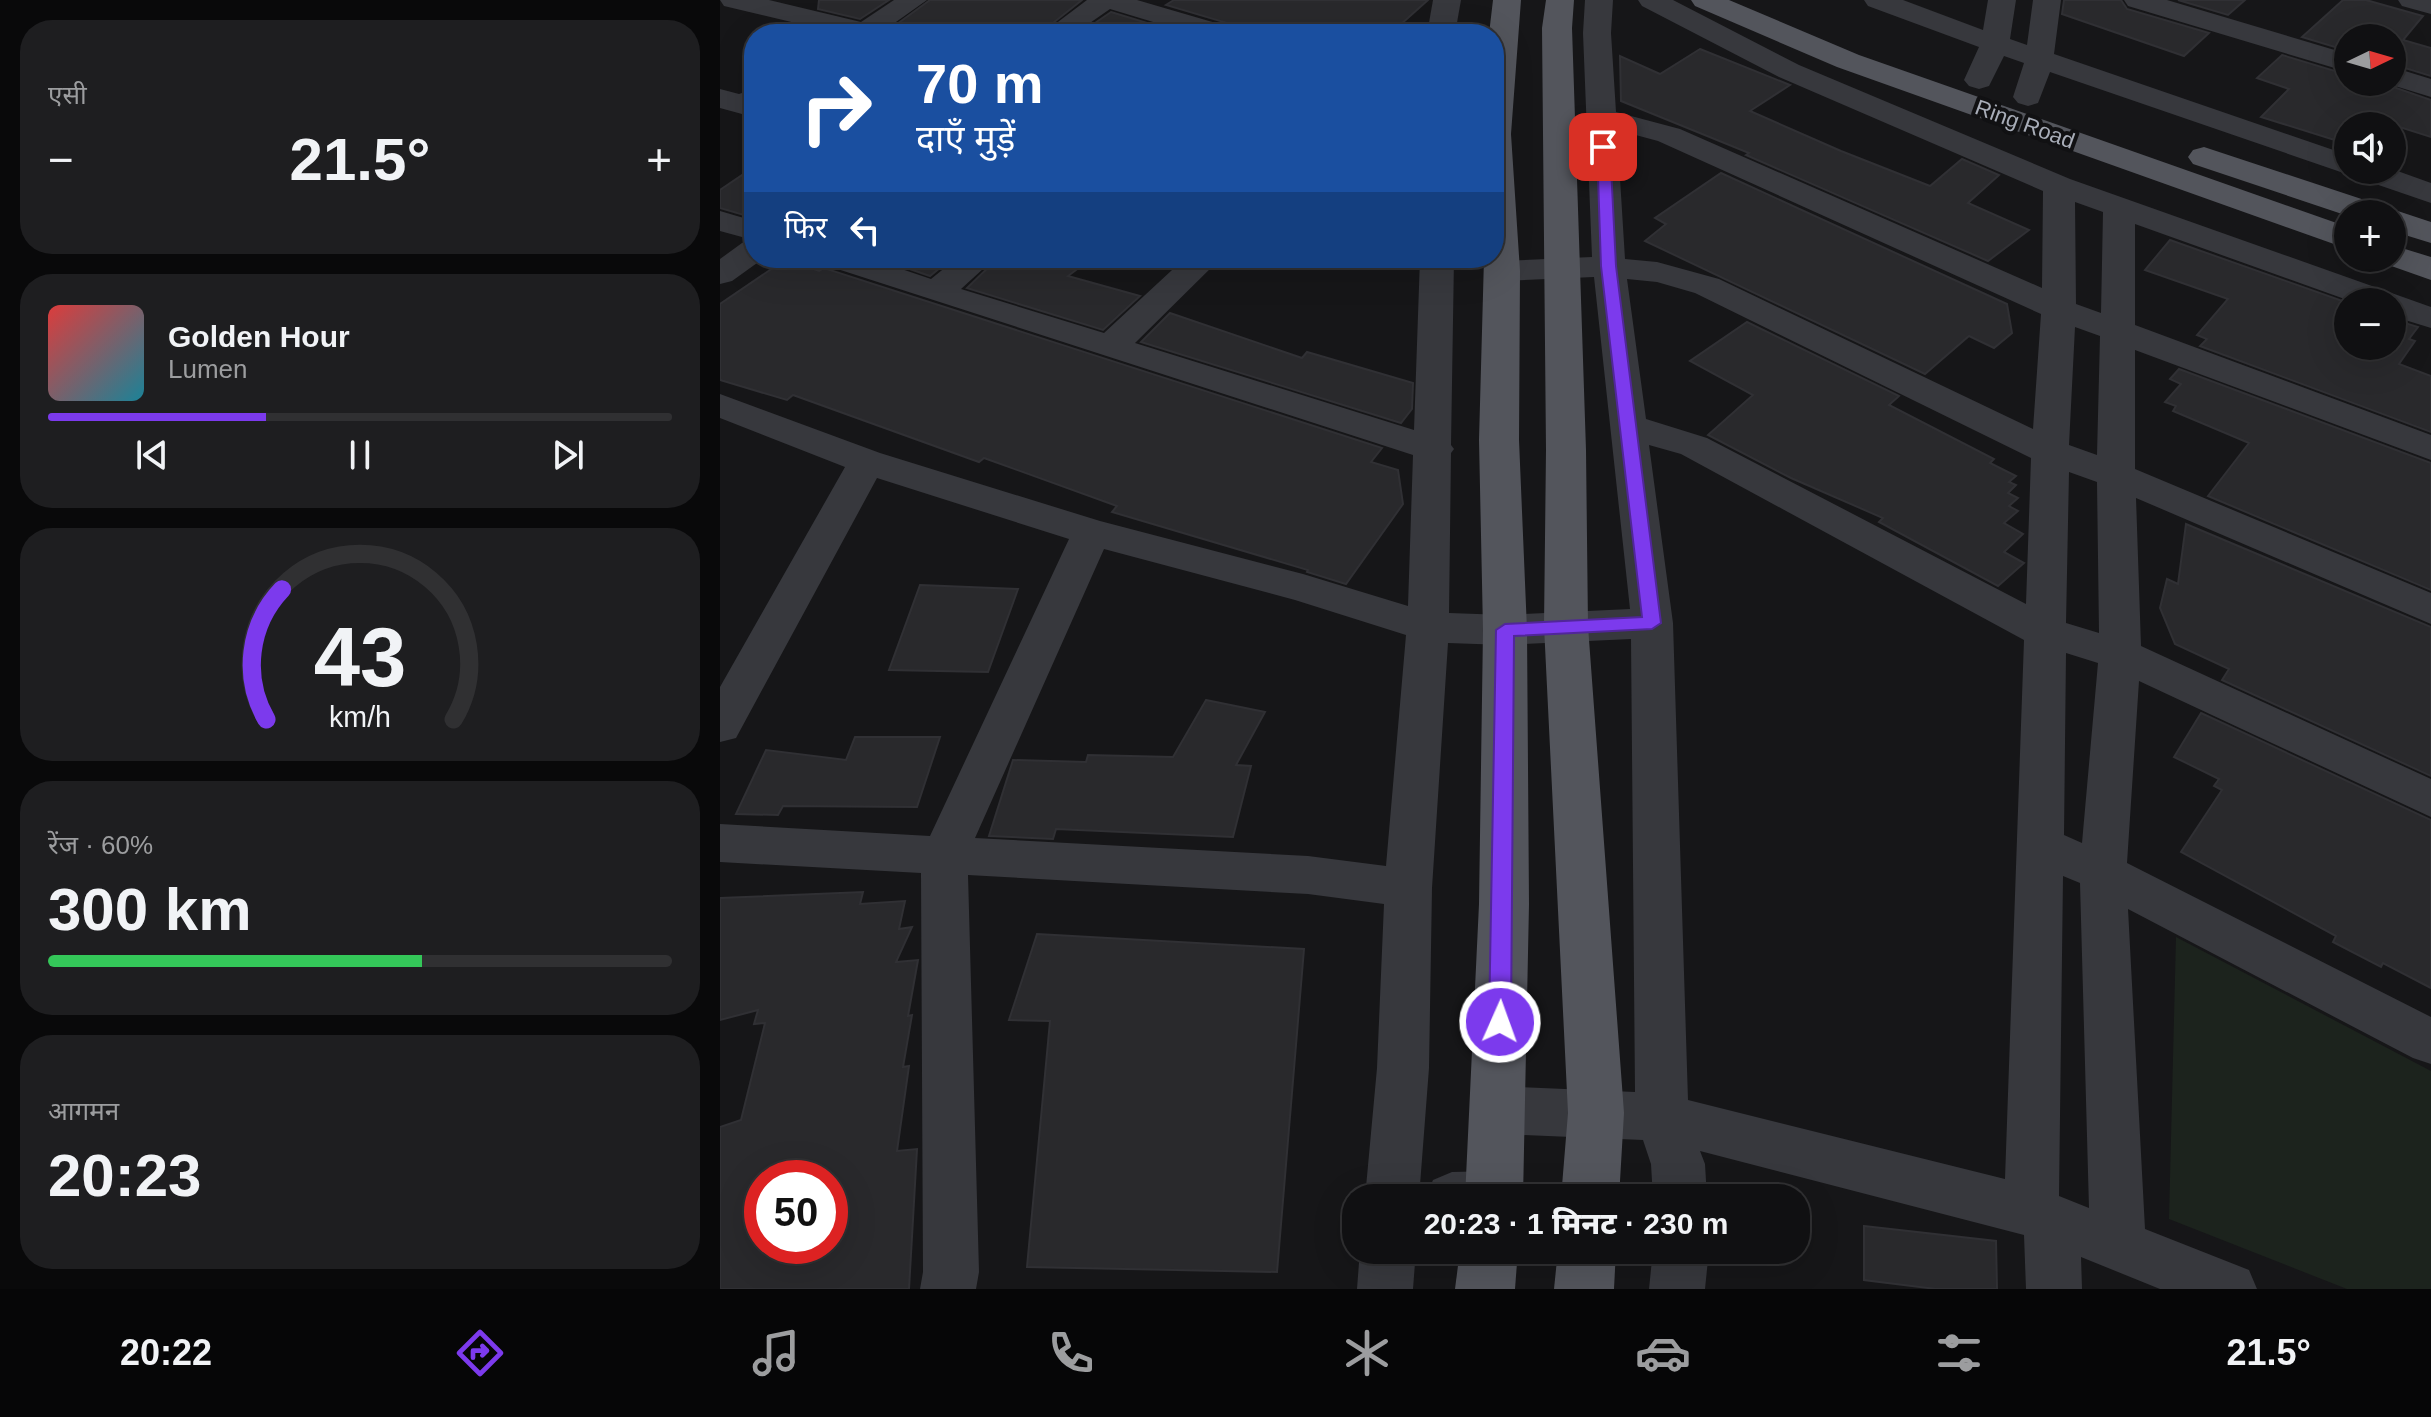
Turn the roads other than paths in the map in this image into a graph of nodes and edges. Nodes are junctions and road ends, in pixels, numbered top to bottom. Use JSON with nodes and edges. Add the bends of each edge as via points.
{"nodes":[{"id":1,"x":734,"y":0,"type":"edge"},
{"id":2,"x":913,"y":0,"type":"edge"},
{"id":3,"x":1106,"y":0,"type":"edge"},
{"id":4,"x":1447,"y":0,"type":"edge"},
{"id":5,"x":1507,"y":0,"type":"edge"},
{"id":6,"x":1560,"y":0,"type":"edge"},
{"id":7,"x":1599,"y":0,"type":"edge"},
{"id":8,"x":1652,"y":0,"type":"edge"},
{"id":9,"x":1705,"y":0,"type":"edge"},
{"id":10,"x":1878,"y":0,"type":"edge"},
{"id":11,"x":2002,"y":0,"type":"edge"},
{"id":12,"x":2047,"y":0,"type":"edge"},
{"id":13,"x":2138,"y":0,"type":"edge"},
{"id":14,"x":2412,"y":0,"type":"edge"},
{"id":15,"x":2431,"y":6,"type":"edge"},
{"id":16,"x":1810,"y":13,"type":"dead end"},
{"id":17,"x":830,"y":24,"type":"edge"},
{"id":18,"x":875,"y":24,"type":"edge"},
{"id":19,"x":1071,"y":24,"type":"edge"},
{"id":20,"x":1189,"y":24,"type":"edge"},
{"id":21,"x":1443,"y":24,"type":"edge"},
{"id":22,"x":1504,"y":34,"type":"edge"},
{"id":23,"x":1995,"y":43,"type":"junction"},
{"id":24,"x":2039,"y":59,"type":"junction"},
{"id":25,"x":2334,"y":59,"type":"edge"},
{"id":26,"x":1979,"y":80,"type":"junction"},
{"id":27,"x":2406,"y":80,"type":"edge"},
{"id":28,"x":2431,"y":88,"type":"edge"},
{"id":29,"x":2028,"y":97,"type":"junction"},
{"id":30,"x":1602,"y":117,"type":"junction"},
{"id":31,"x":2334,"y":160,"type":"edge"},
{"id":32,"x":2404,"y":184,"type":"edge"},
{"id":33,"x":2059,"y":186,"type":"junction"},
{"id":34,"x":2431,"y":193,"type":"edge"},
{"id":35,"x":2334,"y":200,"type":"edge"},
{"id":36,"x":2119,"y":207,"type":"junction"},
{"id":37,"x":720,"y":221,"type":"edge"},
{"id":38,"x":2406,"y":225,"type":"edge"},
{"id":39,"x":744,"y":228,"type":"edge"},
{"id":40,"x":2431,"y":233,"type":"edge"},
{"id":41,"x":2334,"y":234,"type":"edge"},
{"id":42,"x":744,"y":257,"type":"edge"},
{"id":43,"x":2406,"y":260,"type":"edge"},
{"id":44,"x":1609,"y":266,"type":"junction"},
{"id":45,"x":1562,"y":267,"type":"junction"},
{"id":46,"x":866,"y":268,"type":"edge"},
{"id":47,"x":966,"y":268,"type":"edge"},
{"id":48,"x":1193,"y":268,"type":"edge"},
{"id":49,"x":1437,"y":268,"type":"edge"},
{"id":50,"x":1502,"y":268,"type":"edge"},
{"id":51,"x":2431,"y":269,"type":"edge"},
{"id":52,"x":1502,"y":271,"type":"junction"},
{"id":53,"x":720,"y":274,"type":"edge"},
{"id":54,"x":2346,"y":288,"type":"edge"},
{"id":55,"x":936,"y":292,"type":"junction"},
{"id":56,"x":2059,"y":309,"type":"junction"},
{"id":57,"x":2406,"y":310,"type":"edge"},
{"id":58,"x":2431,"y":318,"type":"edge"},
{"id":59,"x":2119,"y":332,"type":"junction"},
{"id":60,"x":1110,"y":347,"type":"junction"},
{"id":61,"x":720,"y":405,"type":"edge"},
{"id":62,"x":1626,"y":425,"type":"junction"},
{"id":63,"x":2431,"y":448,"type":"edge"},
{"id":64,"x":1435,"y":449,"type":"junction"},
{"id":65,"x":2050,"y":452,"type":"junction"},
{"id":66,"x":867,"y":462,"type":"junction"},
{"id":67,"x":2116,"y":475,"type":"junction"},
{"id":68,"x":1092,"y":532,"type":"junction"},
{"id":69,"x":2431,"y":609,"type":"edge"},
{"id":70,"x":1652,"y":623,"type":"junction"},
{"id":71,"x":1566,"y":626,"type":"junction"},
{"id":72,"x":1428,"y":627,"type":"junction"},
{"id":73,"x":1505,"y":630,"type":"junction"},
{"id":74,"x":2044,"y":632,"type":"junction"},
{"id":75,"x":2120,"y":654,"type":"junction"},
{"id":76,"x":720,"y":726,"type":"edge"},
{"id":77,"x":2431,"y":799,"type":"edge"},
{"id":78,"x":720,"y":843,"type":"edge"},
{"id":79,"x":2041,"y":845,"type":"junction"},
{"id":80,"x":944,"y":855,"type":"junction"},
{"id":81,"x":2103,"y":873,"type":"junction"},
{"id":82,"x":1408,"y":888,"type":"junction"},
{"id":83,"x":2431,"y":1042,"type":"edge"},
{"id":84,"x":1498,"y":1110,"type":"junction"},
{"id":85,"x":1596,"y":1113,"type":"junction"},
{"id":86,"x":1662,"y":1117,"type":"junction"},
{"id":87,"x":1393,"y":1184,"type":"edge"},
{"id":88,"x":1486,"y":1184,"type":"edge"},
{"id":89,"x":1591,"y":1184,"type":"edge"},
{"id":90,"x":1679,"y":1184,"type":"edge"},
{"id":91,"x":2041,"y":1215,"type":"junction"},
{"id":92,"x":2118,"y":1245,"type":"junction"},
{"id":93,"x":1387,"y":1264,"type":"edge"},
{"id":94,"x":1484,"y":1264,"type":"edge"},
{"id":95,"x":1586,"y":1264,"type":"edge"},
{"id":96,"x":1680,"y":1264,"type":"edge"},
{"id":97,"x":948,"y":1289,"type":"edge"},
{"id":98,"x":1385,"y":1289,"type":"edge"},
{"id":99,"x":1485,"y":1289,"type":"edge"},
{"id":100,"x":1584,"y":1289,"type":"edge"},
{"id":101,"x":1677,"y":1289,"type":"edge"},
{"id":102,"x":2054,"y":1289,"type":"edge"},
{"id":103,"x":2229,"y":1289,"type":"edge"}],
"edges":[{"from":1,"to":17,"type":"street"},
{"from":2,"to":18,"type":"street"},
{"from":3,"to":19,"type":"street"},
{"from":3,"to":20,"type":"street"},
{"from":4,"to":21,"type":"street"},
{"from":5,"to":22,"type":"main road"},
{"from":6,"to":45,"type":"main road"},
{"from":7,"to":30,"type":"street"},
{"from":8,"to":33,"type":"street","via":[[1789,71]]},
{"from":9,"to":41,"type":"main road","name":"Ring Road","via":[[1848,61]]},
{"from":10,"to":23,"type":"street"},
{"from":11,"to":23,"type":"street"},
{"from":12,"to":24,"type":"street"},
{"from":13,"to":25,"type":"street"},
{"from":14,"to":15,"type":"street"},
{"from":16,"to":26,"type":"main road","name":"Ring Road"},
{"from":23,"to":24,"type":"street"},
{"from":23,"to":26,"type":"street"},
{"from":24,"to":29,"type":"street"},
{"from":24,"to":31,"type":"street"},
{"from":26,"to":29,"type":"main road","name":"Ring Road"},
{"from":27,"to":28,"type":"street"},
{"from":29,"to":35,"type":"main road","name":"Ring Road"},
{"from":30,"to":44,"type":"street"},
{"from":30,"to":56,"type":"street","via":[[1669,135]]},
{"from":32,"to":34,"type":"street"},
{"from":33,"to":36,"type":"street"},
{"from":33,"to":56,"type":"street"},
{"from":36,"to":54,"type":"street"},
{"from":36,"to":59,"type":"street"},
{"from":37,"to":39,"type":"street"},
{"from":38,"to":40,"type":"main road"},
{"from":42,"to":53,"type":"street"},
{"from":43,"to":51,"type":"main road"},
{"from":44,"to":45,"type":"street"},
{"from":44,"to":62,"type":"street"},
{"from":44,"to":65,"type":"street","via":[[1678,275],[1707,286]]},
{"from":45,"to":52,"type":"street"},
{"from":45,"to":71,"type":"main road"},
{"from":46,"to":55,"type":"street"},
{"from":47,"to":55,"type":"street"},
{"from":48,"to":60,"type":"street"},
{"from":49,"to":64,"type":"street"},
{"from":50,"to":52,"type":"main road"},
{"from":52,"to":73,"type":"main road","via":[[1499,440]]},
{"from":55,"to":60,"type":"street"},
{"from":56,"to":59,"type":"street"},
{"from":56,"to":65,"type":"street"},
{"from":57,"to":58,"type":"street"},
{"from":59,"to":63,"type":"street"},
{"from":59,"to":67,"type":"street"},
{"from":60,"to":64,"type":"street"},
{"from":61,"to":66,"type":"street"},
{"from":62,"to":70,"type":"street"},
{"from":62,"to":74,"type":"street","via":[[1694,446]]},
{"from":64,"to":72,"type":"street"},
{"from":65,"to":67,"type":"street"},
{"from":65,"to":74,"type":"street"},
{"from":66,"to":68,"type":"street"},
{"from":66,"to":76,"type":"street"},
{"from":67,"to":69,"type":"street"},
{"from":67,"to":75,"type":"street"},
{"from":68,"to":72,"type":"street"},
{"from":68,"to":80,"type":"street"},
{"from":70,"to":71,"type":"street"},
{"from":70,"to":86,"type":"street"},
{"from":71,"to":73,"type":"street"},
{"from":71,"to":85,"type":"main road"},
{"from":72,"to":73,"type":"street"},
{"from":72,"to":82,"type":"street"},
{"from":73,"to":84,"type":"main road"},
{"from":74,"to":75,"type":"street"},
{"from":74,"to":79,"type":"street"},
{"from":75,"to":77,"type":"street"},
{"from":75,"to":81,"type":"street"},
{"from":78,"to":80,"type":"street"},
{"from":79,"to":81,"type":"street"},
{"from":79,"to":91,"type":"street"},
{"from":80,"to":82,"type":"street","via":[[1308,875]]},
{"from":80,"to":97,"type":"street"},
{"from":81,"to":83,"type":"street"},
{"from":81,"to":92,"type":"street"},
{"from":82,"to":87,"type":"street","via":[[1403,1068]]},
{"from":84,"to":85,"type":"street"},
{"from":84,"to":88,"type":"main road"},
{"from":85,"to":86,"type":"street"},
{"from":85,"to":89,"type":"main road"},
{"from":86,"to":90,"type":"street"},
{"from":86,"to":91,"type":"street"},
{"from":91,"to":92,"type":"street"},
{"from":91,"to":102,"type":"street"},
{"from":92,"to":103,"type":"street"},
{"from":93,"to":98,"type":"street"},
{"from":94,"to":99,"type":"main road"},
{"from":95,"to":100,"type":"main road"},
{"from":96,"to":101,"type":"street"}]}
